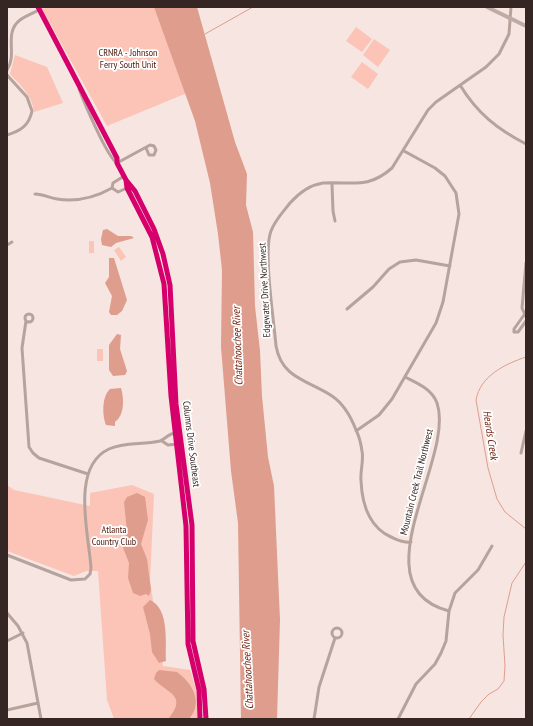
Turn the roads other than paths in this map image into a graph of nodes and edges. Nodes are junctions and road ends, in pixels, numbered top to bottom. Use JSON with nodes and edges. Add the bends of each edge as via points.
{"nodes":[{"id":1,"x":487,"y":7,"type":"edge"},
{"id":2,"x":511,"y":7,"type":"edge"},
{"id":3,"x":39,"y":9,"type":"edge"},
{"id":4,"x":511,"y":18,"type":"junction"},
{"id":5,"x":526,"y":26,"type":"edge"},
{"id":6,"x":7,"y":70,"type":"edge"},
{"id":7,"x":7,"y":75,"type":"edge"},
{"id":8,"x":460,"y":85,"type":"junction"},
{"id":9,"x":7,"y":135,"type":"edge"},
{"id":10,"x":526,"y":144,"type":"edge"},
{"id":11,"x":146,"y":148,"type":"dead end"},
{"id":12,"x":404,"y":151,"type":"junction"},
{"id":13,"x":117,"y":163,"type":"junction"},
{"id":14,"x":124,"y":176,"type":"junction"},
{"id":15,"x":126,"y":180,"type":"junction"},
{"id":16,"x":332,"y":184,"type":"junction"},
{"id":17,"x":112,"y":188,"type":"junction"},
{"id":18,"x":127,"y":188,"type":"junction"},
{"id":19,"x":36,"y":194,"type":"dead end"},
{"id":20,"x":335,"y":221,"type":"dead end"},
{"id":21,"x":12,"y":242,"type":"dead end"},
{"id":22,"x":7,"y":245,"type":"edge"},
{"id":23,"x":526,"y":263,"type":"edge"},
{"id":24,"x":450,"y":266,"type":"junction"},
{"id":25,"x":347,"y":309,"type":"dead end"},
{"id":26,"x":525,"y":316,"type":"edge"},
{"id":27,"x":26,"y":321,"type":"dead end"},
{"id":28,"x":526,"y":321,"type":"edge"},
{"id":29,"x":405,"y":377,"type":"junction"},
{"id":30,"x":356,"y":431,"type":"junction"},
{"id":31,"x":180,"y":432,"type":"junction"},
{"id":32,"x":526,"y":432,"type":"edge"},
{"id":33,"x":175,"y":433,"type":"junction"},
{"id":34,"x":162,"y":440,"type":"junction"},
{"id":35,"x":182,"y":444,"type":"junction"},
{"id":36,"x":176,"y":445,"type":"junction"},
{"id":37,"x":521,"y":453,"type":"dead end"},
{"id":38,"x":88,"y":474,"type":"junction"},
{"id":39,"x":411,"y":542,"type":"junction"},
{"id":40,"x":492,"y":546,"type":"dead end"},
{"id":41,"x":7,"y":555,"type":"edge"},
{"id":42,"x":449,"y":611,"type":"junction"},
{"id":43,"x":7,"y":613,"type":"edge"},
{"id":44,"x":23,"y":633,"type":"junction"},
{"id":45,"x":335,"y":638,"type":"dead end"},
{"id":46,"x":7,"y":641,"type":"edge"},
{"id":47,"x":38,"y":703,"type":"junction"},
{"id":48,"x":7,"y":710,"type":"edge"},
{"id":49,"x":41,"y":719,"type":"edge"},
{"id":50,"x":200,"y":719,"type":"edge"},
{"id":51,"x":206,"y":719,"type":"edge"},
{"id":52,"x":314,"y":719,"type":"edge"},
{"id":53,"x":398,"y":719,"type":"edge"}],
"edges":[{"from":1,"to":4,"type":"street"},
{"from":2,"to":4,"type":"street","name":"Edgewater Drive Northwest"},
{"from":3,"to":6,"type":"street","via":[[13,28],[10,38],[12,61]]},
{"from":3,"to":13,"type":"street","name":"Columns Drive Southeast","via":[[117,158]]},
{"from":4,"to":5,"type":"street"},
{"from":4,"to":8,"type":"street","name":"Edgewater Drive Northwest","via":[[509,34],[499,54],[486,67]]},
{"from":7,"to":9,"type":"street","via":[[27,97],[32,111],[21,130]]},
{"from":8,"to":10,"type":"street","via":[[484,117]]},
{"from":8,"to":12,"type":"street","name":"Edgewater Drive Northwest","via":[[428,110]]},
{"from":11,"to":13,"type":"street"},
{"from":12,"to":16,"type":"street","name":"Edgewater Drive Northwest","via":[[392,168],[376,180],[359,184]]},
{"from":12,"to":24,"type":"street","via":[[441,172],[456,193],[459,214]]},
{"from":13,"to":14,"type":"street","name":"Columns Drive Southeast"},
{"from":14,"to":15,"type":"street","name":"Columns Drive Southeast"},
{"from":14,"to":17,"type":"street","via":[[113,183]]},
{"from":15,"to":18,"type":"street","name":"Columns Drive Southeast"},
{"from":15,"to":31,"type":"street","name":"Columns Drive Southeast","via":[[132,185],[148,216],[167,269],[171,293],[176,404]]},
{"from":16,"to":20,"type":"street"},
{"from":16,"to":30,"type":"street","name":"Edgewater Drive Northwest","via":[[316,184],[301,192],[277,220],[271,232],[268,248],[276,346],[287,370],[336,399],[347,412]]},
{"from":17,"to":18,"type":"street","via":[[118,192]]},
{"from":17,"to":19,"type":"street","via":[[93,196],[72,200]]},
{"from":18,"to":33,"type":"street","name":"Columns Drive Southeast","via":[[152,237],[162,273]]},
{"from":21,"to":22,"type":"street"},
{"from":23,"to":26,"type":"street","via":[[522,308]]},
{"from":24,"to":25,"type":"street","via":[[416,260],[400,262],[389,269]]},
{"from":24,"to":29,"type":"street","via":[[439,316]]},
{"from":26,"to":28,"type":"street","via":[[514,332],[518,332]]},
{"from":27,"to":38,"type":"street","via":[[22,348],[29,447],[39,458]]},
{"from":29,"to":30,"type":"street","via":[[384,410]]},
{"from":29,"to":39,"type":"street","name":"Mountain Creek Trail Northwest","via":[[432,395],[437,402],[439,420],[438,438]]},
{"from":30,"to":39,"type":"street","name":"Edgewater Drive Northwest","via":[[363,451],[361,481],[367,513],[385,534],[404,542]]},
{"from":31,"to":33,"type":"street"},
{"from":31,"to":35,"type":"street","name":"Columns Drive Southeast"},
{"from":32,"to":37,"type":"street"},
{"from":33,"to":34,"type":"street","via":[[168,434]]},
{"from":33,"to":36,"type":"street","name":"Columns Drive Southeast"},
{"from":34,"to":36,"type":"street","via":[[168,445]]},
{"from":34,"to":38,"type":"street","via":[[107,450],[95,460]]},
{"from":35,"to":36,"type":"street"},
{"from":35,"to":51,"type":"street","name":"Columns Drive Southeast","via":[[192,536],[194,641],[204,689]]},
{"from":36,"to":50,"type":"street","name":"Columns Drive Southeast","via":[[186,526],[188,644],[199,690]]},
{"from":38,"to":41,"type":"street","via":[[85,500],[91,563],[89,576],[82,580],[74,580]]},
{"from":39,"to":42,"type":"street","name":"Mountain Creek Trail Northwest","via":[[410,570],[416,588],[431,604]]},
{"from":40,"to":42,"type":"street","via":[[478,570],[455,593]]},
{"from":42,"to":53,"type":"street","via":[[446,641],[441,653],[416,684]]},
{"from":43,"to":44,"type":"street"},
{"from":44,"to":46,"type":"street"},
{"from":44,"to":47,"type":"street"},
{"from":45,"to":52,"type":"street","via":[[319,687]]},
{"from":47,"to":48,"type":"street"},
{"from":47,"to":49,"type":"street"}]}
